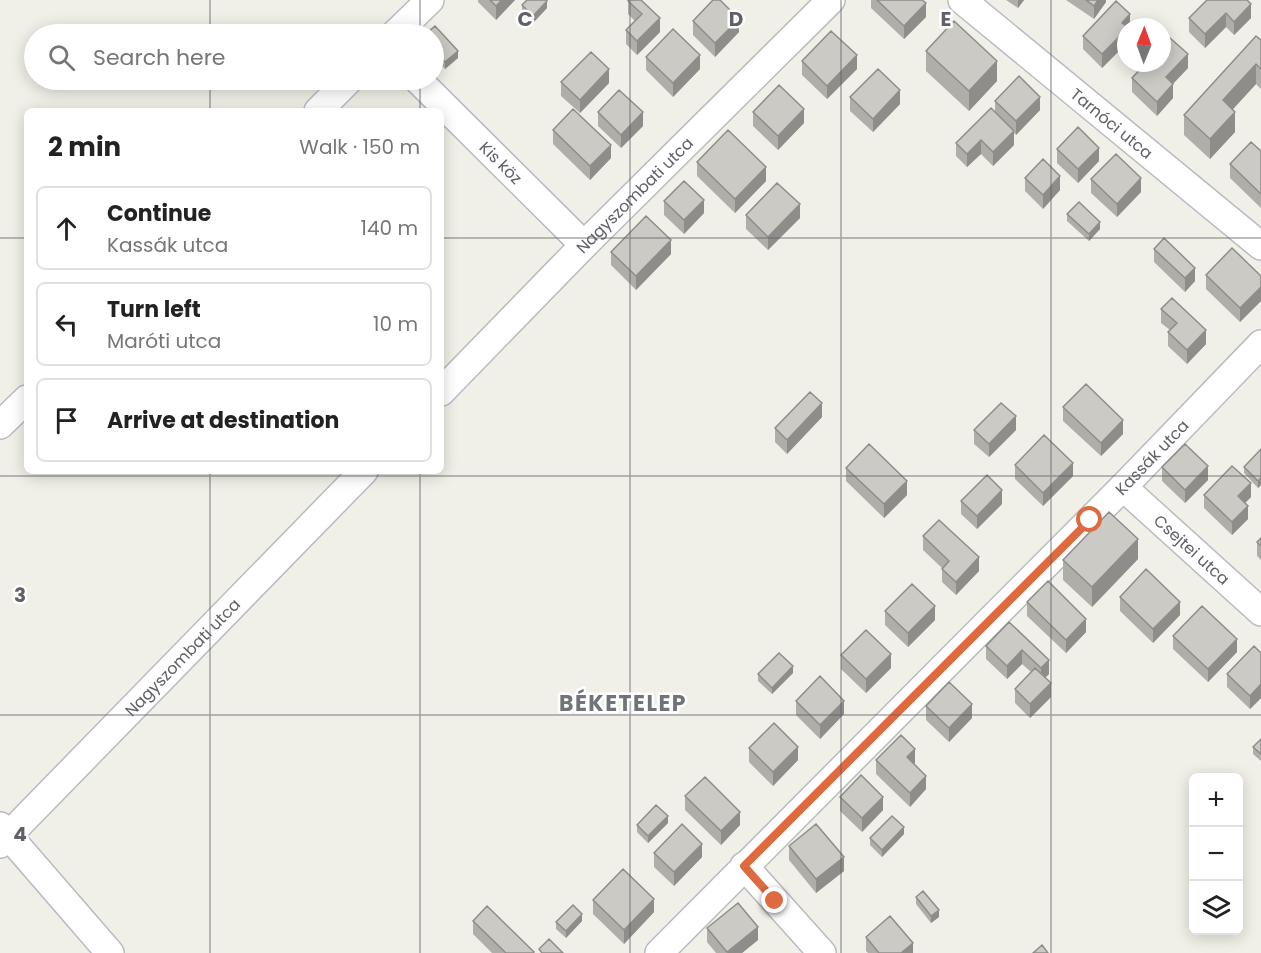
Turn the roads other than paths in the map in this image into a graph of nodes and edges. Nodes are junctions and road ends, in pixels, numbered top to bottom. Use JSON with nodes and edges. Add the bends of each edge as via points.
{"nodes":[{"id":1,"x":430,"y":0,"type":"edge"},
{"id":2,"x":831,"y":0,"type":"edge"},
{"id":3,"x":962,"y":0,"type":"edge"},
{"id":4,"x":405,"y":24,"type":"edge"},
{"id":5,"x":339,"y":90,"type":"edge"},
{"id":6,"x":428,"y":90,"type":"edge"},
{"id":7,"x":321,"y":108,"type":"edge"},
{"id":8,"x":584,"y":245,"type":"junction"},
{"id":9,"x":1261,"y":246,"type":"edge"},
{"id":10,"x":1261,"y":344,"type":"edge"},
{"id":11,"x":444,"y":389,"type":"edge"},
{"id":12,"x":24,"y":402,"type":"edge"},
{"id":13,"x":0,"y":425,"type":"edge"},
{"id":14,"x":361,"y":474,"type":"edge"},
{"id":15,"x":1123,"y":487,"type":"junction"},
{"id":16,"x":1261,"y":612,"type":"edge"},
{"id":17,"x":3,"y":835,"type":"edge"},
{"id":18,"x":744,"y":866,"type":"junction"},
{"id":19,"x":110,"y":953,"type":"edge"},
{"id":20,"x":659,"y":953,"type":"edge"},
{"id":21,"x":822,"y":953,"type":"edge"}],
"edges":[{"from":1,"to":4,"type":"street"},
{"from":2,"to":8,"type":"street","name":"Nagyszombati utca"},
{"from":3,"to":9,"type":"street","name":"Tarnóci utca"},
{"from":5,"to":7,"type":"street"},
{"from":6,"to":8,"type":"street","name":"Kis köz"},
{"from":8,"to":11,"type":"street","name":"Nagyszombati utca"},
{"from":10,"to":15,"type":"street","name":"Kassák utca"},
{"from":12,"to":13,"type":"street"},
{"from":14,"to":17,"type":"street","name":"Nagyszombati utca"},
{"from":15,"to":16,"type":"street","name":"Csejtei utca"},
{"from":15,"to":18,"type":"street","name":"Kassák utca"},
{"from":17,"to":19,"type":"street"},
{"from":18,"to":20,"type":"street","name":"Kassák utca"},
{"from":18,"to":21,"type":"street"}]}
